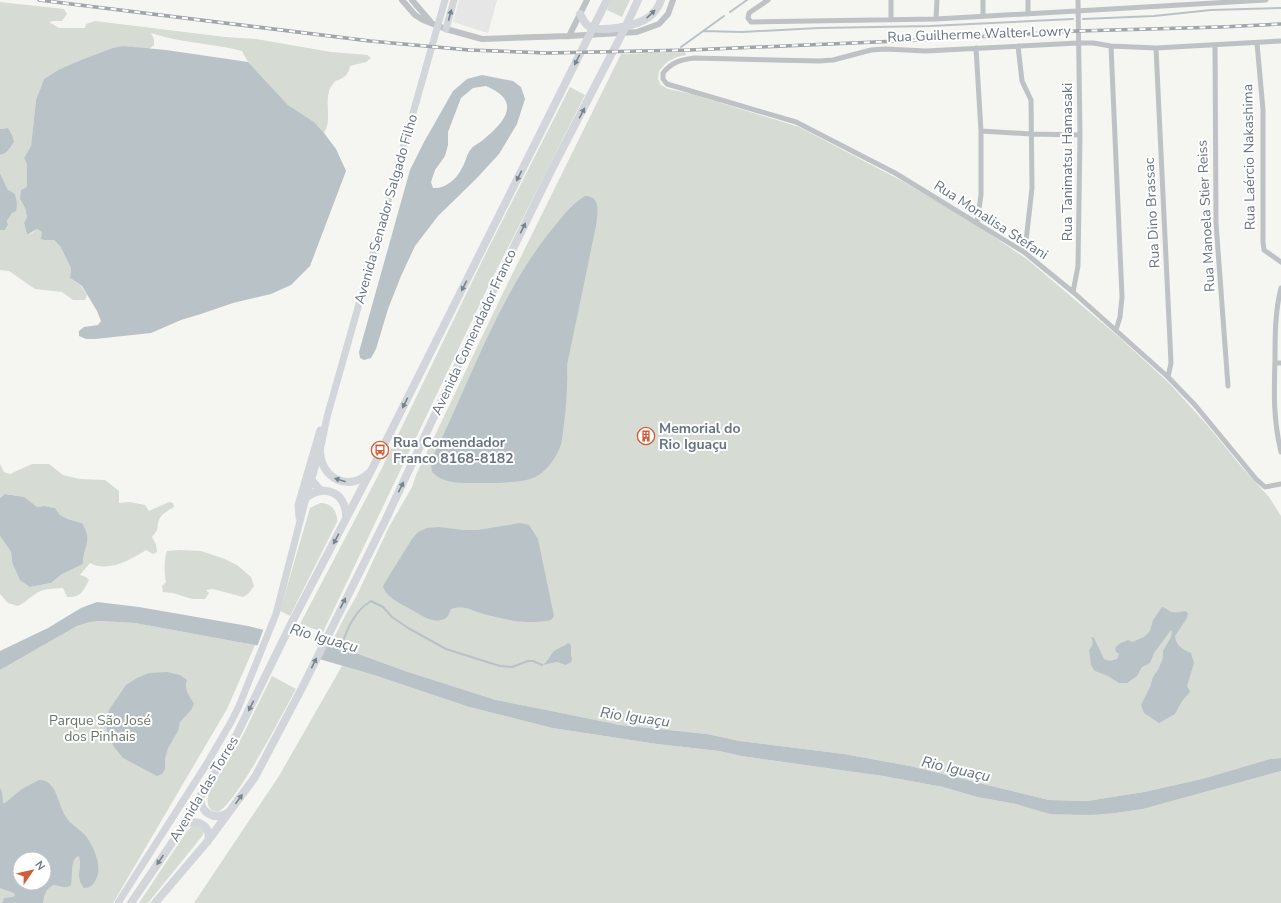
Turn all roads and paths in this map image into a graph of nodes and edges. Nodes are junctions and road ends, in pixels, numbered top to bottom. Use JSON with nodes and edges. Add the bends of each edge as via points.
{"nodes":[{"id":1,"x":402,"y":0,"type":"edge"},
{"id":2,"x":412,"y":0,"type":"edge"},
{"id":3,"x":445,"y":0,"type":"edge"},
{"id":4,"x":454,"y":0,"type":"edge"},
{"id":5,"x":587,"y":0,"type":"edge"},
{"id":6,"x":607,"y":0,"type":"edge"},
{"id":7,"x":638,"y":0,"type":"edge"},
{"id":8,"x":661,"y":0,"type":"edge"},
{"id":9,"x":673,"y":0,"type":"edge"},
{"id":10,"x":768,"y":0,"type":"edge"},
{"id":11,"x":892,"y":0,"type":"edge"},
{"id":12,"x":937,"y":0,"type":"edge"},
{"id":13,"x":983,"y":0,"type":"edge"},
{"id":14,"x":1028,"y":0,"type":"edge"},
{"id":15,"x":1078,"y":0,"type":"edge"},
{"id":16,"x":1125,"y":0,"type":"edge"},
{"id":17,"x":1264,"y":0,"type":"edge"},
{"id":18,"x":1216,"y":1,"type":"edge"},
{"id":19,"x":1169,"y":2,"type":"edge"},
{"id":20,"x":1125,"y":7,"type":"junction"},
{"id":21,"x":1078,"y":10,"type":"junction"},
{"id":22,"x":580,"y":14,"type":"junction"},
{"id":23,"x":1028,"y":14,"type":"junction"},
{"id":24,"x":983,"y":16,"type":"junction"},
{"id":25,"x":936,"y":19,"type":"junction"},
{"id":26,"x":892,"y":20,"type":"junction"},
{"id":27,"x":431,"y":22,"type":"junction"},
{"id":28,"x":576,"y":23,"type":"junction"},
{"id":29,"x":446,"y":29,"type":"junction"},
{"id":30,"x":569,"y":36,"type":"junction"},
{"id":31,"x":581,"y":36,"type":"junction"},
{"id":32,"x":1281,"y":41,"type":"edge"},
{"id":33,"x":1078,"y":43,"type":"junction"},
{"id":34,"x":1257,"y":43,"type":"junction"},
{"id":35,"x":1215,"y":45,"type":"junction"},
{"id":36,"x":1018,"y":46,"type":"junction"},
{"id":37,"x":1111,"y":46,"type":"junction"},
{"id":38,"x":976,"y":48,"type":"junction"},
{"id":39,"x":1156,"y":48,"type":"junction"},
{"id":40,"x":663,"y":79,"type":"joint"},
{"id":41,"x":981,"y":131,"type":"junction"},
{"id":42,"x":1031,"y":134,"type":"junction"},
{"id":43,"x":1080,"y":134,"type":"junction"},
{"id":44,"x":977,"y":223,"type":"junction"},
{"id":45,"x":1024,"y":252,"type":"junction"},
{"id":46,"x":1281,"y":262,"type":"edge"},
{"id":47,"x":1281,"y":288,"type":"edge"},
{"id":48,"x":1073,"y":292,"type":"junction"},
{"id":49,"x":1116,"y":330,"type":"junction"},
{"id":50,"x":1275,"y":363,"type":"junction"},
{"id":51,"x":1281,"y":363,"type":"edge"},
{"id":52,"x":1168,"y":377,"type":"junction"},
{"id":53,"x":1228,"y":386,"type":"dead end"},
{"id":54,"x":327,"y":417,"type":"junction"},
{"id":55,"x":320,"y":451,"type":"junction"},
{"id":56,"x":1281,"y":452,"type":"edge"},
{"id":57,"x":373,"y":467,"type":"junction"},
{"id":58,"x":310,"y":477,"type":"junction"},
{"id":59,"x":1281,"y":484,"type":"edge"},
{"id":60,"x":321,"y":491,"type":"junction"},
{"id":61,"x":306,"y":498,"type":"junction"},
{"id":62,"x":346,"y":519,"type":"junction"},
{"id":63,"x":299,"y":527,"type":"junction"},
{"id":64,"x":268,"y":671,"type":"joint"},
{"id":65,"x":302,"y":688,"type":"joint"},
{"id":66,"x":202,"y":792,"type":"junction"},
{"id":67,"x":230,"y":812,"type":"junction"},
{"id":68,"x":182,"y":828,"type":"junction"},
{"id":69,"x":208,"y":842,"type":"junction"},
{"id":70,"x":118,"y":903,"type":"edge"},
{"id":71,"x":131,"y":903,"type":"edge"},
{"id":72,"x":155,"y":903,"type":"edge"}],
"edges":[{"from":1,"to":27,"type":"street","via":[[414,15]]},
{"from":2,"to":27,"type":"street"},
{"from":3,"to":54,"type":"main road","name":"Avenida Senador Salgado Filho"},
{"from":29,"to":4,"type":"main road","one_way":true},
{"from":5,"to":22,"type":"street"},
{"from":6,"to":57,"type":"highway","name":"Avenida Comendador Franco","one_way":true},
{"from":65,"to":7,"type":"highway","name":"Avenida Comendador Franco","one_way":true,"via":[[385,521],[506,263]]},
{"from":22,"to":8,"type":"highway","one_way":true,"via":[[587,25],[597,29],[615,28],[636,24],[650,17]]},
{"from":9,"to":31,"type":"street","via":[[668,14],[659,24],[630,33]]},
{"from":10,"to":26,"type":"street","via":[[749,13],[748,18],[751,22]]},
{"from":11,"to":26,"type":"street"},
{"from":12,"to":25,"type":"street"},
{"from":13,"to":24,"type":"street"},
{"from":14,"to":23,"type":"street"},
{"from":15,"to":21,"type":"street","name":"Rua Tanimatsu Hamasaki"},
{"from":16,"to":20,"type":"street"},
{"from":17,"to":18,"type":"street"},
{"from":18,"to":19,"type":"street"},
{"from":19,"to":20,"type":"street"},
{"from":20,"to":21,"type":"street"},
{"from":21,"to":23,"type":"street"},
{"from":21,"to":33,"type":"street","name":"Rua Tanimatsu Hamasaki"},
{"from":22,"to":28,"type":"street"},
{"from":23,"to":24,"type":"street"},
{"from":24,"to":25,"type":"street"},
{"from":25,"to":26,"type":"street"},
{"from":27,"to":29,"type":"street"},
{"from":28,"to":30,"type":"street"},
{"from":28,"to":31,"type":"street"},
{"from":29,"to":30,"type":"street","via":[[482,39]]},
{"from":30,"to":31,"type":"street"},
{"from":32,"to":34,"type":"street","name":"Rua Guilherme Walter Lowry"},
{"from":33,"to":36,"type":"street","name":"Rua Guilherme Walter Lowry"},
{"from":33,"to":37,"type":"street","name":"Rua Guilherme Walter Lowry"},
{"from":33,"to":43,"type":"street","name":"Rua Tanimatsu Hamasaki"},
{"from":34,"to":35,"type":"street","name":"Rua Guilherme Walter Lowry"},
{"from":34,"to":46,"type":"street","name":"Rua Laércio Nakashima","via":[[1263,110],[1263,242],[1264,250]]},
{"from":35,"to":39,"type":"street","name":"Rua Guilherme Walter Lowry"},
{"from":35,"to":53,"type":"street","name":"Rua Manoela Stier Reiss","via":[[1216,223]]},
{"from":36,"to":38,"type":"street","name":"Rua Guilherme Walter Lowry"},
{"from":36,"to":42,"type":"street","via":[[1022,81],[1031,100]]},
{"from":37,"to":39,"type":"street","name":"Rua Guilherme Walter Lowry"},
{"from":37,"to":49,"type":"street","via":[[1122,297]]},
{"from":38,"to":40,"type":"street","name":"Rua Guilherme Walter Lowry","via":[[926,51],[871,50],[819,61],[694,58],[680,60],[668,67],[663,73]]},
{"from":38,"to":41,"type":"street"},
{"from":39,"to":52,"type":"street","name":"Rua Dino Brassac","via":[[1172,363]]},
{"from":40,"to":44,"type":"street","name":"Rua Monalisa Stefani","via":[[667,84],[678,88],[796,122],[895,173]]},
{"from":41,"to":42,"type":"street"},
{"from":41,"to":44,"type":"street","via":[[982,195]]},
{"from":42,"to":43,"type":"street"},
{"from":42,"to":45,"type":"street","via":[[1032,188]]},
{"from":43,"to":48,"type":"street","name":"Rua Tanimatsu Hamasaki","via":[[1078,266]]},
{"from":44,"to":45,"type":"street","name":"Rua Monalisa Stefani"},
{"from":45,"to":48,"type":"street","name":"Rua Monalisa Stefani"},
{"from":47,"to":50,"type":"street"},
{"from":48,"to":49,"type":"street","name":"Rua Monalisa Stefani"},
{"from":49,"to":52,"type":"street","name":"Rua Monalisa Stefani"},
{"from":50,"to":51,"type":"street"},
{"from":50,"to":56,"type":"street","via":[[1274,408]]},
{"from":52,"to":59,"type":"street","name":"Rua Monalisa Stefani","via":[[1195,405],[1256,479],[1265,487]]},
{"from":54,"to":55,"type":"main road","name":"Avenida Senador Salgado Filho"},
{"from":54,"to":58,"type":"main road","name":"Avenida Senador Salgado Filho","via":[[321,427]]},
{"from":57,"to":55,"type":"highway","one_way":true,"via":[[365,476],[355,481],[337,480],[324,468]]},
{"from":55,"to":58,"type":"main road","name":"Avenida Senador Salgado Filho"},
{"from":57,"to":62,"type":"highway","name":"Avenida Comendador Franco"},
{"from":58,"to":60,"type":"highway"},
{"from":58,"to":61,"type":"main road","name":"Avenida Senador Salgado Filho"},
{"from":58,"to":63,"type":"main road","name":"Avenida Senador Salgado Filho","via":[[298,505]]},
{"from":60,"to":61,"type":"highway"},
{"from":60,"to":62,"type":"highway","via":[[332,492],[341,498],[346,508]]},
{"from":61,"to":63,"type":"main road","name":"Avenida Senador Salgado Filho"},
{"from":62,"to":64,"type":"highway","name":"Avenida Comendador Franco","one_way":true},
{"from":63,"to":70,"type":"main road","name":"Avenida Senador Salgado Filho","via":[[276,614],[239,706],[224,735]]},
{"from":64,"to":66,"type":"highway","name":"Avenida das Torres","one_way":true,"via":[[237,734]]},
{"from":67,"to":65,"type":"highway","name":"Avenida das Torres","one_way":true,"via":[[255,777]]},
{"from":66,"to":67,"type":"highway","via":[[201,803],[210,815],[221,817]]},
{"from":66,"to":68,"type":"highway","name":"Avenida das Torres"},
{"from":67,"to":69,"type":"highway","name":"Avenida das Torres"},
{"from":68,"to":69,"type":"highway","via":[[195,821],[203,824],[208,832]]},
{"from":68,"to":71,"type":"highway","name":"Avenida das Torres","one_way":true},
{"from":69,"to":72,"type":"highway","name":"Avenida das Torres"}]}
